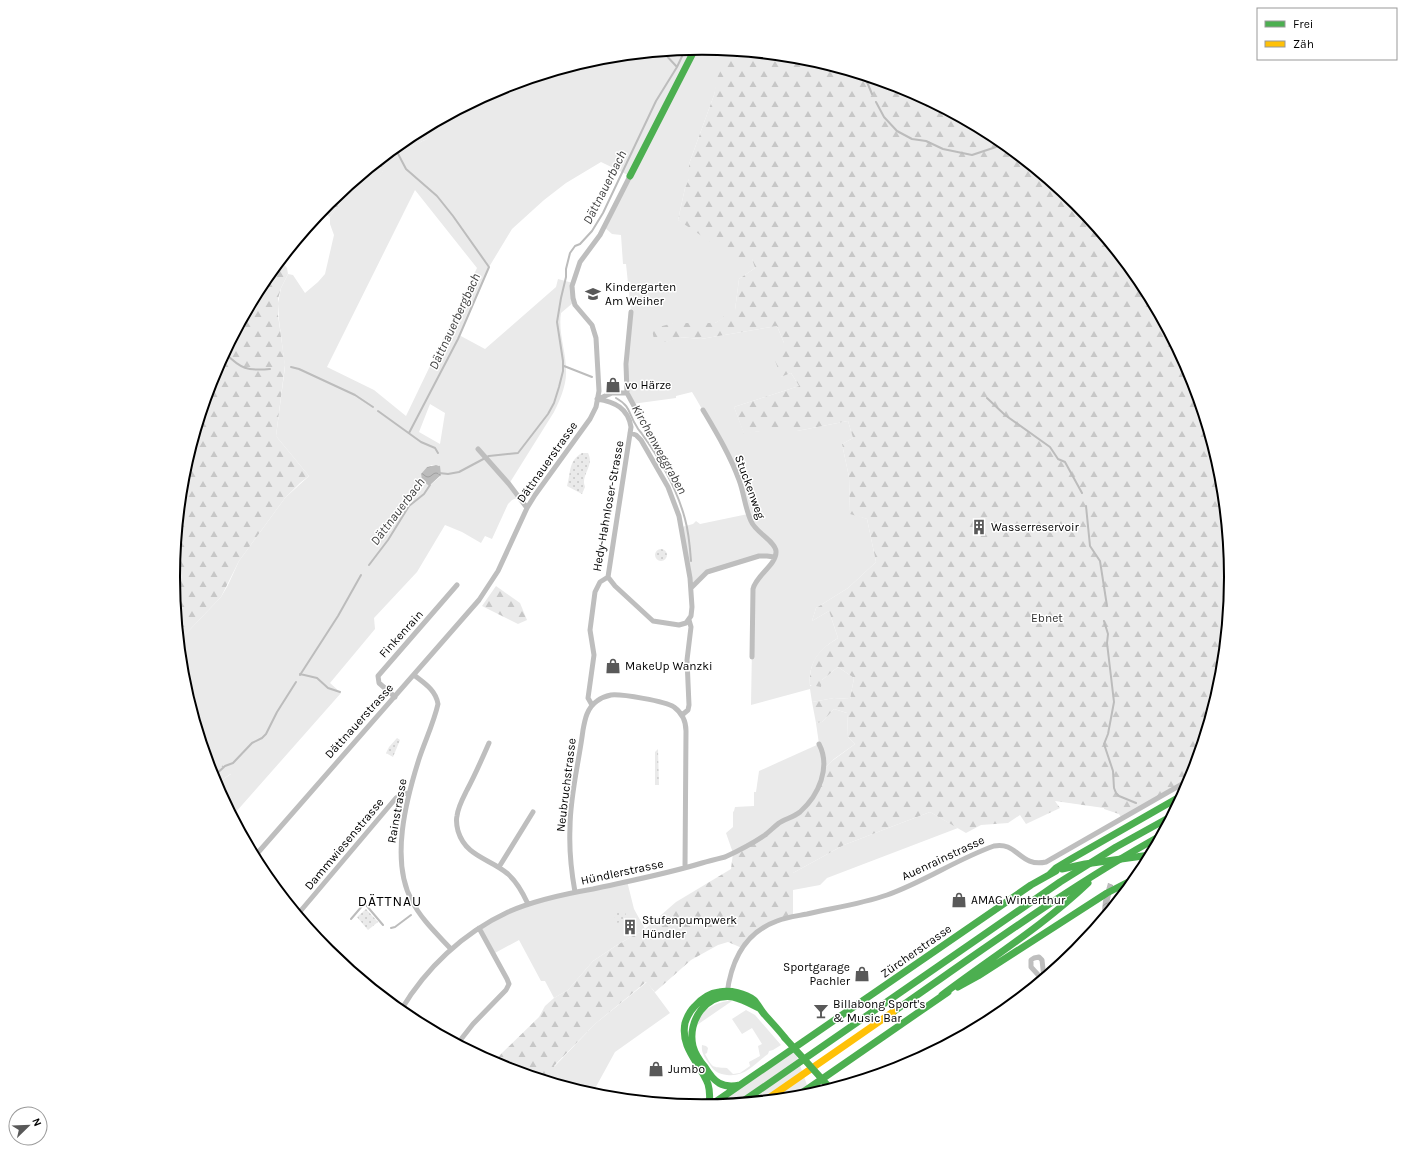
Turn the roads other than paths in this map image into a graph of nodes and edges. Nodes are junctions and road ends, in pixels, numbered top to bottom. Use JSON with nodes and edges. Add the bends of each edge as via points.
{"nodes":[{"id":1,"x":692,"y":55,"type":"edge"},
{"id":2,"x":630,"y":176,"type":"joint"},
{"id":3,"x":631,"y":312,"type":"dead end"},
{"id":4,"x":627,"y":393,"type":"junction"},
{"id":5,"x":597,"y":399,"type":"junction"},
{"id":6,"x":703,"y":410,"type":"dead end"},
{"id":7,"x":630,"y":433,"type":"junction"},
{"id":8,"x":478,"y":449,"type":"dead end"},
{"id":9,"x":659,"y":452,"type":"dead end"},
{"id":10,"x":527,"y":508,"type":"junction"},
{"id":11,"x":774,"y":557,"type":"junction"},
{"id":12,"x":608,"y":577,"type":"junction"},
{"id":13,"x":457,"y":585,"type":"dead end"},
{"id":14,"x":691,"y":588,"type":"junction"},
{"id":15,"x":689,"y":620,"type":"junction"},
{"id":16,"x":594,"y":655,"type":"joint"},
{"id":17,"x":752,"y":657,"type":"dead end"},
{"id":18,"x":414,"y":675,"type":"junction"},
{"id":19,"x":395,"y":697,"type":"junction"},
{"id":20,"x":592,"y":705,"type":"junction"},
{"id":21,"x":682,"y":715,"type":"junction"},
{"id":22,"x":490,"y":743,"type":"dead end"},
{"id":23,"x":819,"y":744,"type":"dead end"},
{"id":24,"x":1182,"y":784,"type":"edge"},
{"id":25,"x":409,"y":792,"type":"junction"},
{"id":26,"x":1175,"y":799,"type":"edge"},
{"id":27,"x":533,"y":812,"type":"dead end"},
{"id":28,"x":1165,"y":820,"type":"edge"},
{"id":29,"x":1154,"y":839,"type":"edge"},
{"id":30,"x":258,"y":851,"type":"edge"},
{"id":31,"x":1144,"y":856,"type":"edge"},
{"id":32,"x":499,"y":867,"type":"junction"},
{"id":33,"x":685,"y":868,"type":"junction"},
{"id":34,"x":1096,"y":873,"type":"junction"},
{"id":35,"x":1050,"y":874,"type":"junction"},
{"id":36,"x":1125,"y":884,"type":"edge"},
{"id":37,"x":575,"y":892,"type":"junction"},
{"id":38,"x":528,"y":904,"type":"junction"},
{"id":39,"x":301,"y":910,"type":"edge"},
{"id":40,"x":479,"y":928,"type":"junction"},
{"id":41,"x":450,"y":948,"type":"junction"},
{"id":42,"x":727,"y":994,"type":"junction"},
{"id":43,"x":942,"y":995,"type":"junction"},
{"id":44,"x":404,"y":1005,"type":"edge"},
{"id":45,"x":462,"y":1038,"type":"dead end"},
{"id":46,"x":826,"y":1084,"type":"edge"},
{"id":47,"x":740,"y":1085,"type":"junction"},
{"id":48,"x":809,"y":1088,"type":"edge"},
{"id":49,"x":774,"y":1094,"type":"edge"},
{"id":50,"x":749,"y":1097,"type":"edge"},
{"id":51,"x":720,"y":1098,"type":"edge"},
{"id":52,"x":711,"y":1099,"type":"edge"}],
"edges":[{"from":1,"to":2,"type":"main road","name":"Dättnauerstrasse"},
{"from":2,"to":5,"type":"street","name":"Dättnauerstrasse","via":[[600,235],[580,262],[572,286],[575,305],[595,332],[599,383]]},
{"from":3,"to":4,"type":"street"},
{"from":4,"to":5,"type":"street","via":[[614,393]]},
{"from":4,"to":9,"type":"street"},
{"from":5,"to":7,"type":"street","name":"Hedy-Hahnloser-Strasse","via":[[612,402],[623,409],[629,419]]},
{"from":5,"to":10,"type":"street","name":"Dättnauerstrasse","via":[[588,423]]},
{"from":6,"to":11,"type":"street","name":"Stuckenweg","via":[[732,462],[751,522],[774,546]]},
{"from":7,"to":12,"type":"street","name":"Hedy-Hahnloser-Strasse"},
{"from":7,"to":14,"type":"street","via":[[641,440],[673,497],[682,526]]},
{"from":8,"to":10,"type":"street"},
{"from":10,"to":18,"type":"street","name":"Dättnauerstrasse","via":[[489,587]]},
{"from":11,"to":14,"type":"street","via":[[764,555],[707,572]]},
{"from":11,"to":17,"type":"street","via":[[752,589]]},
{"from":12,"to":15,"type":"street","via":[[614,586],[653,621],[677,625]]},
{"from":12,"to":16,"type":"street","name":"Hedy-Hahnloser-Strasse","via":[[600,582],[595,592],[590,630]]},
{"from":13,"to":19,"type":"street","name":"Finkenrain","via":[[378,676],[379,683]]},
{"from":14,"to":15,"type":"street","via":[[692,610]]},
{"from":15,"to":21,"type":"street","via":[[689,707]]},
{"from":16,"to":20,"type":"street","name":"Neubruchstrasse","via":[[588,698]]},
{"from":18,"to":19,"type":"street","name":"Dättnauerstrasse"},
{"from":18,"to":25,"type":"street","name":"Rainstrasse","via":[[433,691],[438,704]]},
{"from":19,"to":30,"type":"street","name":"Dättnauerstrasse"},
{"from":20,"to":21,"type":"street","via":[[603,697],[615,695],[666,703]]},
{"from":20,"to":37,"type":"street","name":"Neubruchstrasse","via":[[586,717],[571,811],[570,858]]},
{"from":21,"to":33,"type":"street","via":[[686,731]]},
{"from":22,"to":32,"type":"street","via":[[461,804],[457,828],[468,849]]},
{"from":23,"to":33,"type":"street","name":"Hündlerstrasse","via":[[824,760],[823,775],[814,794],[800,811],[729,855]]},
{"from":24,"to":42,"type":"street","name":"Auenrainstrasse","via":[[1046,862],[1030,862],[1007,846],[994,846],[886,895],[773,923],[755,933],[742,948],[733,963]]},
{"from":25,"to":39,"type":"street","name":"Dammwiesenstrasse","via":[[396,798]]},
{"from":25,"to":41,"type":"street","name":"Rainstrasse","via":[[401,851],[404,880],[414,905]]},
{"from":26,"to":35,"type":"main road","via":[[1056,868]]},
{"from":27,"to":32,"type":"street"},
{"from":28,"to":50,"type":"main road","via":[[1065,878]]},
{"from":29,"to":34,"type":"main road"},
{"from":31,"to":35,"type":"main road","name":"Zürcherstrasse","bridge":true,"via":[[1085,864]]},
{"from":32,"to":38,"type":"street","via":[[517,884]]},
{"from":33,"to":37,"type":"street","name":"Hündlerstrasse"},
{"from":34,"to":43,"type":"main road","via":[[1078,894]]},
{"from":34,"to":49,"type":"main road"},
{"from":35,"to":47,"type":"main road","name":"Zürcherstrasse"},
{"from":36,"to":43,"type":"main road","via":[[978,976]]},
{"from":37,"to":38,"type":"street","name":"Hündlerstrasse"},
{"from":38,"to":40,"type":"street","name":"Hündlerstrasse"},
{"from":40,"to":41,"type":"street","name":"Hündlerstrasse"},
{"from":40,"to":45,"type":"street","via":[[507,978],[508,985]]},
{"from":41,"to":44,"type":"street","name":"Hündlerstrasse"},
{"from":42,"to":46,"type":"main road","bridge":true,"via":[[737,992],[754,1001]]},
{"from":42,"to":47,"type":"main road","via":[[704,1005],[699,1011],[694,1022],[692,1042],[698,1056],[716,1081],[725,1086]]},
{"from":42,"to":52,"type":"main road","via":[[713,992],[700,1000],[690,1011],[685,1025],[688,1049],[709,1083]]},
{"from":43,"to":48,"type":"main road"},
{"from":47,"to":51,"type":"main road","name":"Zürcherstrasse"}]}
